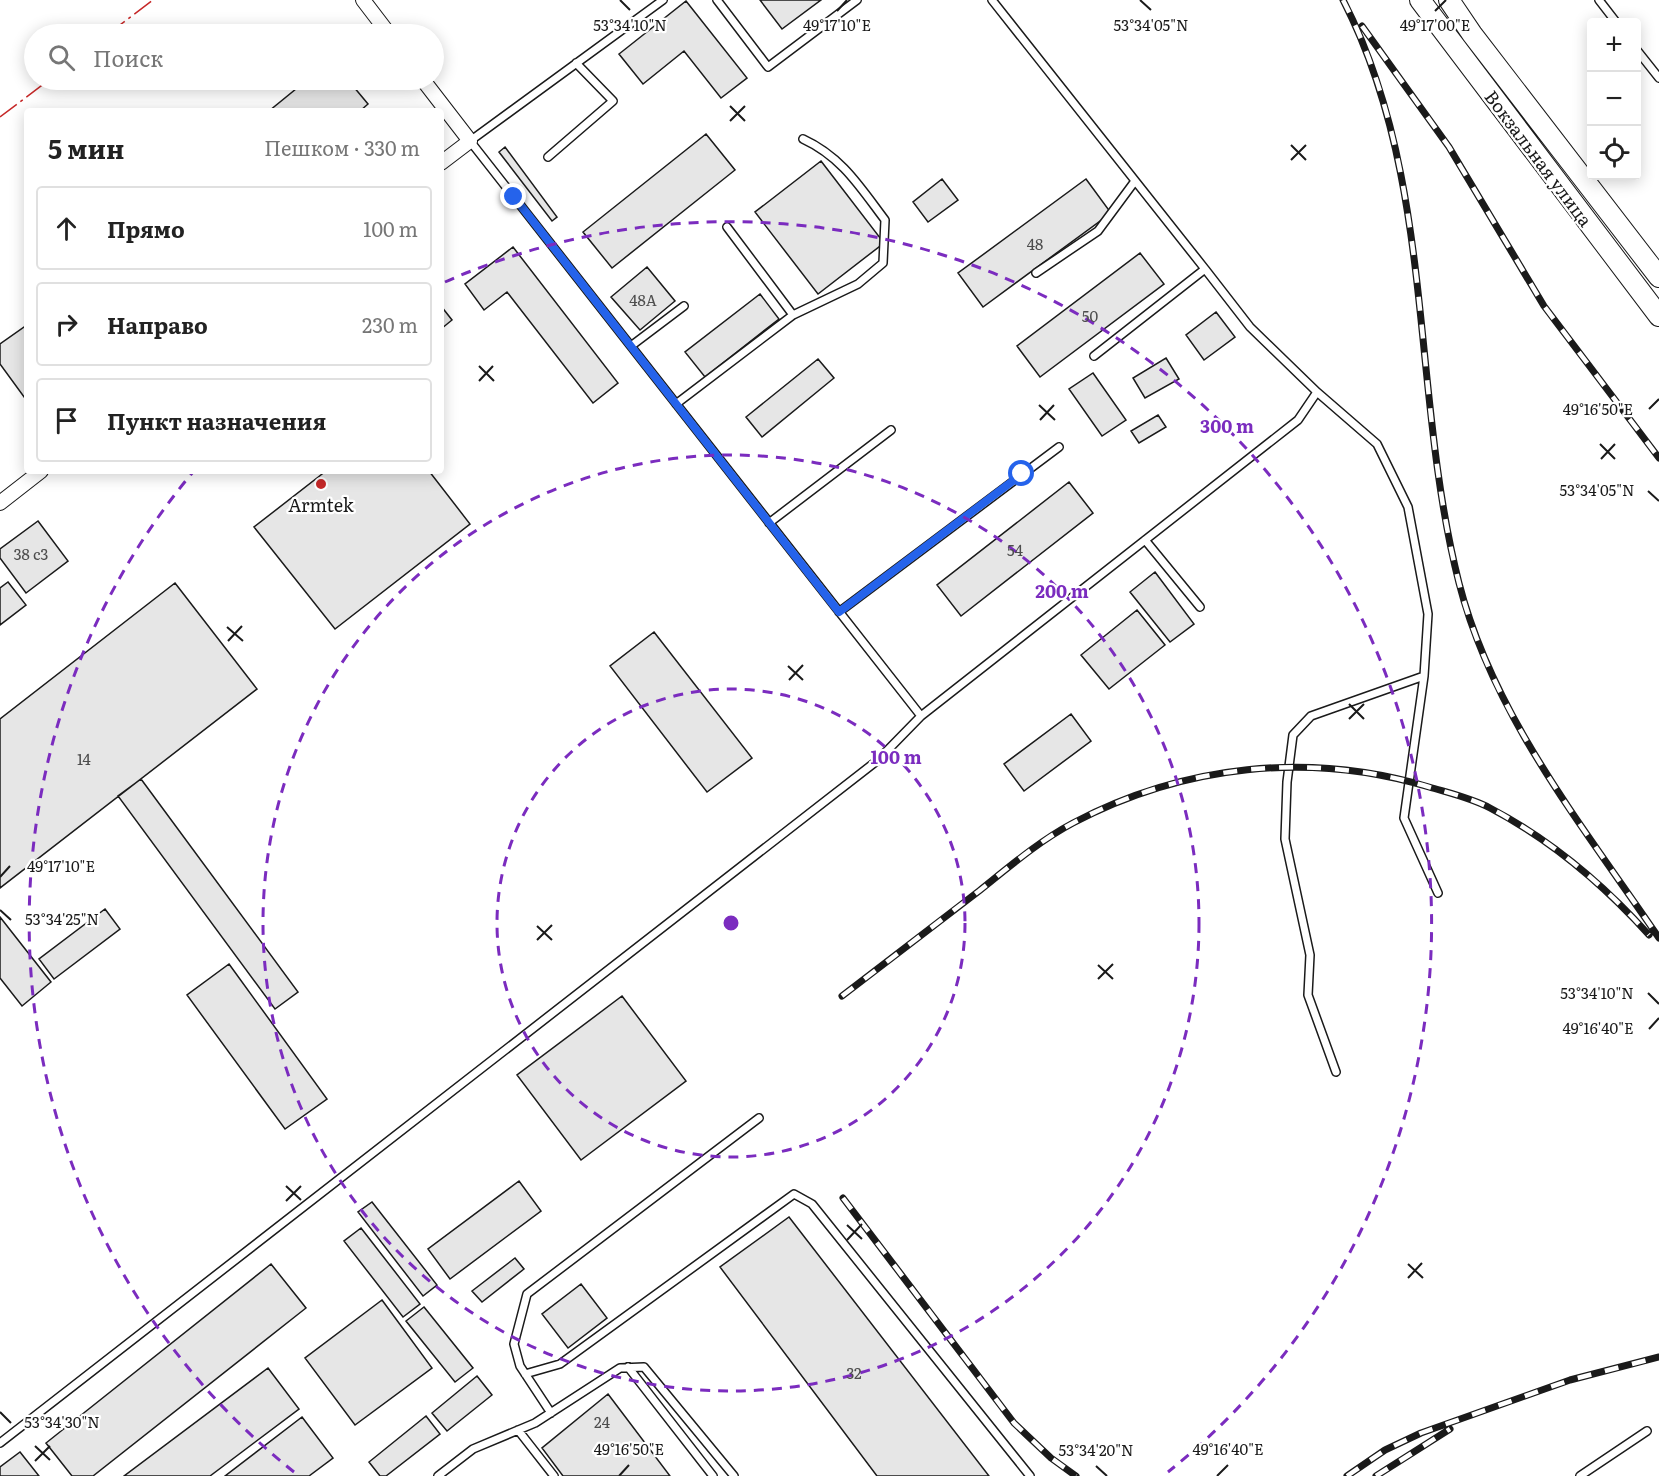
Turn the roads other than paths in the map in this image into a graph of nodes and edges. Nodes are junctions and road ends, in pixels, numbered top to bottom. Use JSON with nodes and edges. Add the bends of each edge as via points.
{"nodes":[{"id":1,"x":363,"y":0,"type":"edge"},
{"id":2,"x":663,"y":0,"type":"edge"},
{"id":3,"x":717,"y":0,"type":"edge"},
{"id":4,"x":857,"y":0,"type":"edge"},
{"id":5,"x":992,"y":0,"type":"edge"},
{"id":6,"x":1420,"y":0,"type":"edge"},
{"id":7,"x":1449,"y":0,"type":"edge"},
{"id":8,"x":1599,"y":0,"type":"edge"},
{"id":9,"x":1613,"y":18,"type":"edge"},
{"id":10,"x":381,"y":24,"type":"edge"},
{"id":11,"x":1641,"y":55,"type":"edge"},
{"id":12,"x":576,"y":63,"type":"junction"},
{"id":13,"x":1659,"y":78,"type":"edge"},
{"id":14,"x":431,"y":90,"type":"edge"},
{"id":15,"x":803,"y":139,"type":"dead end"},
{"id":16,"x":470,"y":141,"type":"junction"},
{"id":17,"x":548,"y":157,"type":"dead end"},
{"id":18,"x":444,"y":161,"type":"edge"},
{"id":19,"x":1135,"y":181,"type":"junction"},
{"id":20,"x":727,"y":227,"type":"dead end"},
{"id":21,"x":1205,"y":269,"type":"junction"},
{"id":22,"x":1036,"y":273,"type":"dead end"},
{"id":23,"x":1659,"y":277,"type":"edge"},
{"id":24,"x":684,"y":306,"type":"dead end"},
{"id":25,"x":793,"y":315,"type":"junction"},
{"id":26,"x":1659,"y":316,"type":"edge"},
{"id":27,"x":631,"y":346,"type":"junction"},
{"id":28,"x":1094,"y":356,"type":"dead end"},
{"id":29,"x":1317,"y":392,"type":"junction"},
{"id":30,"x":676,"y":404,"type":"junction"},
{"id":31,"x":891,"y":430,"type":"dead end"},
{"id":32,"x":1059,"y":447,"type":"dead end"},
{"id":33,"x":37,"y":474,"type":"edge"},
{"id":34,"x":0,"y":503,"type":"edge"},
{"id":35,"x":769,"y":523,"type":"junction"},
{"id":36,"x":1145,"y":540,"type":"junction"},
{"id":37,"x":1200,"y":607,"type":"dead end"},
{"id":38,"x":839,"y":612,"type":"junction"},
{"id":39,"x":1424,"y":676,"type":"junction"},
{"id":40,"x":921,"y":716,"type":"junction"},
{"id":41,"x":1438,"y":893,"type":"dead end"},
{"id":42,"x":1336,"y":1072,"type":"dead end"},
{"id":43,"x":759,"y":1118,"type":"dead end"},
{"id":44,"x":628,"y":1367,"type":"junction"},
{"id":45,"x":525,"y":1374,"type":"junction"},
{"id":46,"x":551,"y":1413,"type":"junction"},
{"id":47,"x":518,"y":1430,"type":"junction"},
{"id":48,"x":1647,"y":1431,"type":"dead end"},
{"id":49,"x":0,"y":1443,"type":"edge"},
{"id":50,"x":438,"y":1476,"type":"edge"},
{"id":51,"x":554,"y":1476,"type":"edge"},
{"id":52,"x":714,"y":1476,"type":"edge"},
{"id":53,"x":734,"y":1476,"type":"edge"},
{"id":54,"x":1030,"y":1476,"type":"edge"},
{"id":55,"x":1580,"y":1476,"type":"edge"}],
"edges":[{"from":1,"to":10,"type":"street"},
{"from":2,"to":12,"type":"lane"},
{"from":3,"to":4,"type":"lane","via":[[768,67]]},
{"from":5,"to":19,"type":"lane"},
{"from":6,"to":26,"type":"main road","name":"Вокзальная улица"},
{"from":7,"to":23,"type":"main road"},
{"from":8,"to":9,"type":"lane"},
{"from":11,"to":13,"type":"lane"},
{"from":12,"to":16,"type":"lane"},
{"from":12,"to":17,"type":"lane","via":[[613,101]]},
{"from":14,"to":16,"type":"street"},
{"from":15,"to":25,"type":"lane","via":[[825,149],[885,220],[883,263],[858,284]]},
{"from":16,"to":18,"type":"street"},
{"from":16,"to":27,"type":"lane"},
{"from":19,"to":21,"type":"lane"},
{"from":19,"to":22,"type":"lane","via":[[1098,231]]},
{"from":20,"to":25,"type":"lane"},
{"from":21,"to":28,"type":"lane"},
{"from":21,"to":29,"type":"lane","via":[[1250,327]]},
{"from":24,"to":27,"type":"lane"},
{"from":25,"to":30,"type":"lane"},
{"from":27,"to":30,"type":"lane"},
{"from":29,"to":36,"type":"lane","via":[[1298,420]]},
{"from":29,"to":39,"type":"lane","via":[[1377,444],[1408,507],[1428,614]]},
{"from":30,"to":35,"type":"lane"},
{"from":31,"to":35,"type":"lane"},
{"from":32,"to":38,"type":"lane"},
{"from":33,"to":34,"type":"street"},
{"from":35,"to":38,"type":"lane"},
{"from":36,"to":37,"type":"lane"},
{"from":36,"to":40,"type":"lane"},
{"from":38,"to":40,"type":"lane"},
{"from":39,"to":41,"type":"lane","via":[[1404,818]]},
{"from":39,"to":42,"type":"lane","via":[[1311,716],[1293,735],[1285,839],[1310,955],[1308,995]]},
{"from":40,"to":49,"type":"lane","via":[[878,760]]},
{"from":43,"to":45,"type":"lane","via":[[527,1294],[514,1344]]},
{"from":44,"to":46,"type":"lane","via":[[620,1368]]},
{"from":44,"to":52,"type":"lane"},
{"from":44,"to":53,"type":"lane","via":[[645,1367]]},
{"from":45,"to":46,"type":"lane"},
{"from":45,"to":54,"type":"lane","via":[[560,1364],[794,1194],[812,1204]]},
{"from":46,"to":47,"type":"lane"},
{"from":47,"to":50,"type":"lane","via":[[473,1449]]},
{"from":47,"to":51,"type":"lane"},
{"from":48,"to":55,"type":"lane"}]}
